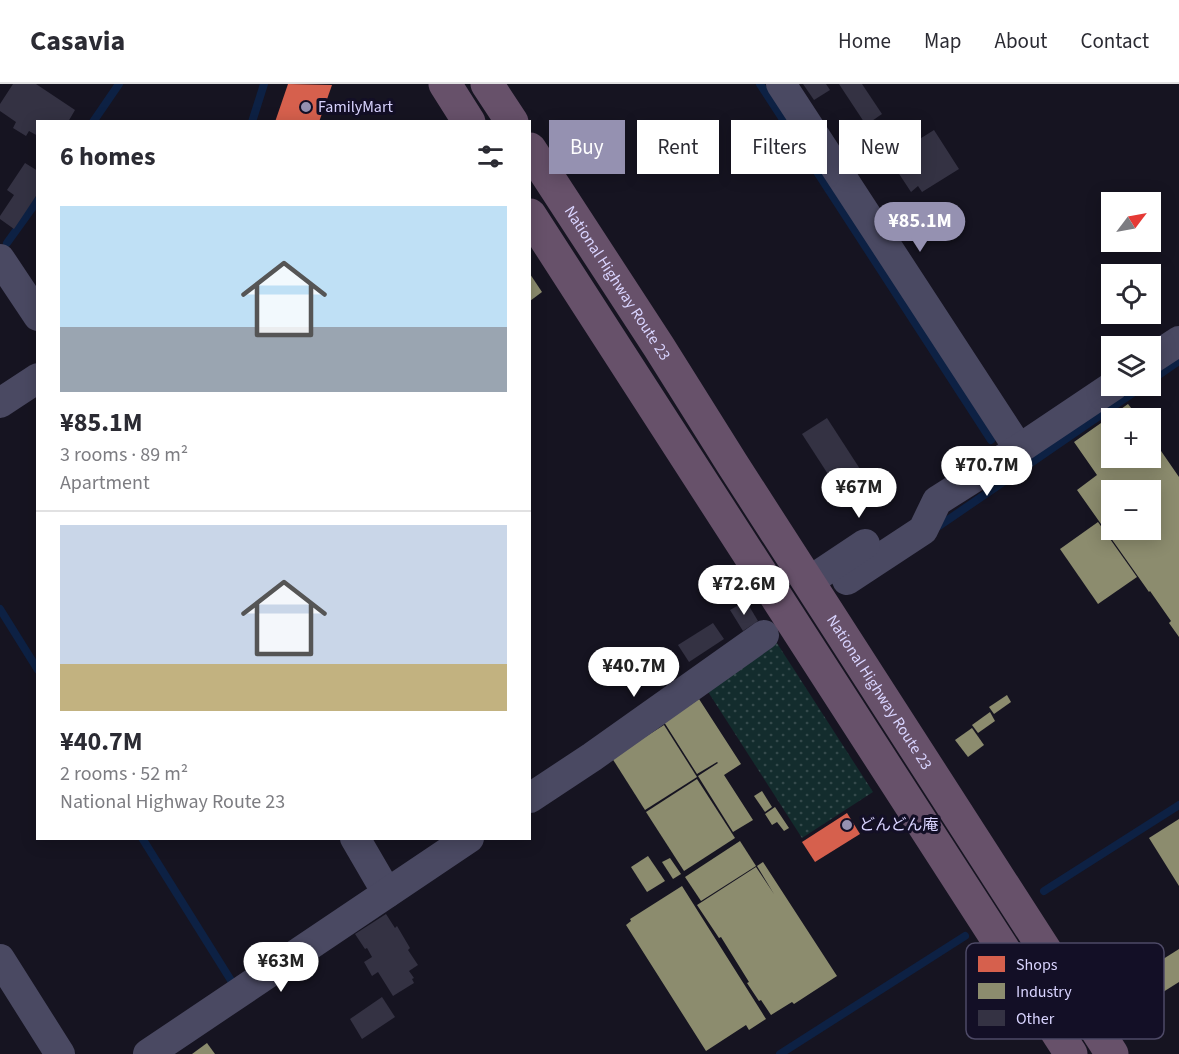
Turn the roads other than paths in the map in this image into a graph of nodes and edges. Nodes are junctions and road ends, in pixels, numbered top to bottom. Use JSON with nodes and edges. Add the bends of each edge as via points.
{"nodes":[{"id":1,"x":445,"y":84,"type":"edge"},
{"id":2,"x":487,"y":84,"type":"edge"},
{"id":3,"x":782,"y":84,"type":"edge"},
{"id":4,"x":468,"y":120,"type":"edge"},
{"id":5,"x":511,"y":120,"type":"edge"},
{"id":6,"x":531,"y":151,"type":"edge"},
{"id":7,"x":533,"y":229,"type":"edge"},
{"id":8,"x":0,"y":259,"type":"edge"},
{"id":9,"x":36,"y":313,"type":"edge"},
{"id":10,"x":1179,"y":341,"type":"edge"},
{"id":11,"x":1161,"y":353,"type":"edge"},
{"id":12,"x":36,"y":379,"type":"edge"},
{"id":13,"x":1101,"y":394,"type":"edge"},
{"id":14,"x":0,"y":403,"type":"edge"},
{"id":15,"x":1019,"y":449,"type":"junction"},
{"id":16,"x":937,"y":501,"type":"junction"},
{"id":17,"x":847,"y":580,"type":"dead end"},
{"id":18,"x":808,"y":582,"type":"junction"},
{"id":19,"x":764,"y":635,"type":"dead end"},
{"id":20,"x":531,"y":797,"type":"edge"},
{"id":21,"x":356,"y":840,"type":"edge"},
{"id":22,"x":466,"y":840,"type":"edge"},
{"id":23,"x":387,"y":893,"type":"junction"},
{"id":24,"x":999,"y":943,"type":"edge"},
{"id":25,"x":1041,"y":943,"type":"edge"},
{"id":26,"x":0,"y":959,"type":"edge"},
{"id":27,"x":1061,"y":1039,"type":"edge"},
{"id":28,"x":1103,"y":1039,"type":"edge"},
{"id":29,"x":60,"y":1054,"type":"edge"},
{"id":30,"x":148,"y":1054,"type":"edge"},
{"id":31,"x":1071,"y":1054,"type":"edge"},
{"id":32,"x":1113,"y":1054,"type":"edge"}],
"edges":[{"from":1,"to":4,"type":"highway"},
{"from":2,"to":5,"type":"highway"},
{"from":3,"to":15,"type":"street"},
{"from":6,"to":18,"type":"highway","name":"National Highway Route 23"},
{"from":7,"to":24,"type":"highway"},
{"from":8,"to":9,"type":"street"},
{"from":10,"to":11,"type":"street"},
{"from":12,"to":14,"type":"street"},
{"from":13,"to":15,"type":"street"},
{"from":15,"to":16,"type":"street"},
{"from":16,"to":17,"type":"street","via":[[923,530]]},
{"from":16,"to":18,"type":"street"},
{"from":18,"to":25,"type":"highway","name":"National Highway Route 23"},
{"from":19,"to":20,"type":"street"},
{"from":21,"to":23,"type":"street"},
{"from":22,"to":23,"type":"street"},
{"from":23,"to":30,"type":"street"},
{"from":26,"to":29,"type":"street"},
{"from":27,"to":31,"type":"highway"},
{"from":28,"to":32,"type":"highway","name":"National Highway Route 23"}]}
